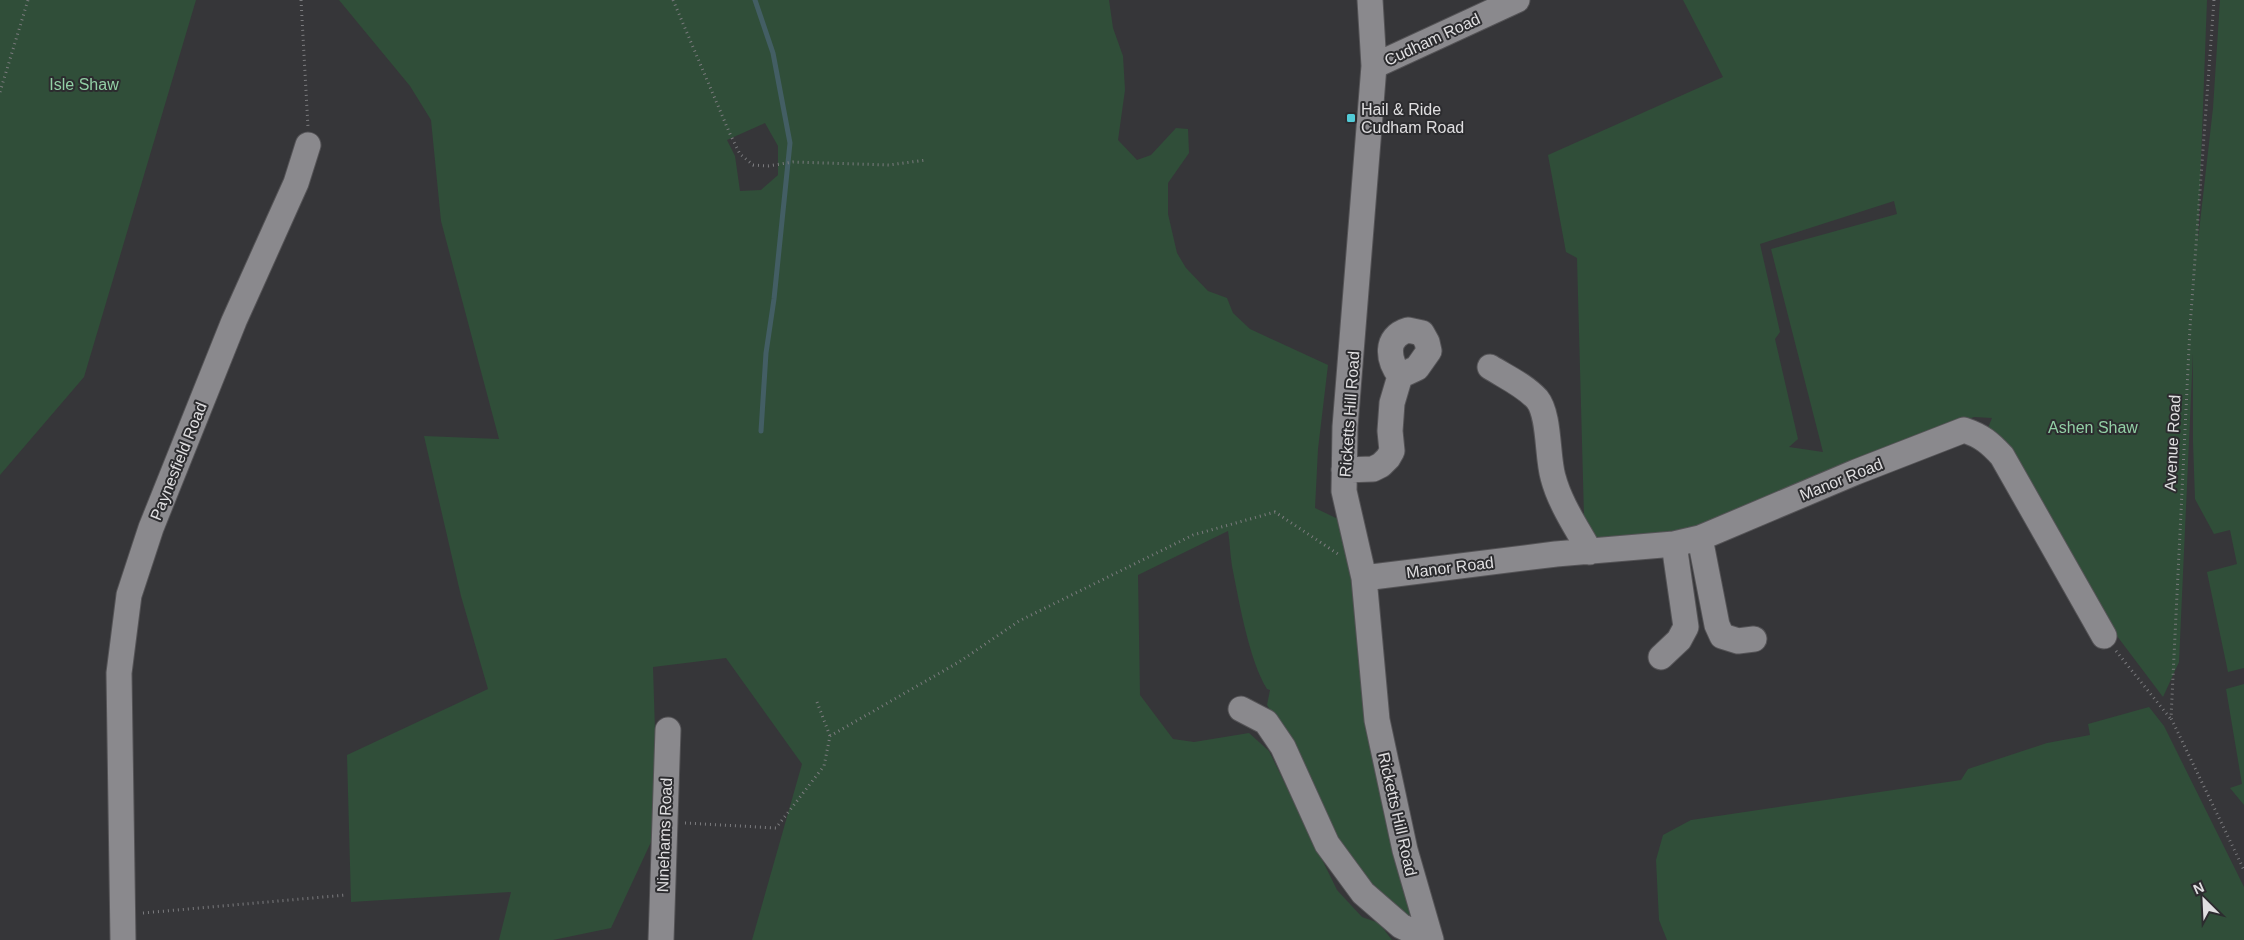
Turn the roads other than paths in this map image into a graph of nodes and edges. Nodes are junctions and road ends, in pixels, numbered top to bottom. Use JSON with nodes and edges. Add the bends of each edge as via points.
{"nodes":[{"id":1,"x":1370,"y":0,"type":"edge"},
{"id":2,"x":1517,"y":0,"type":"edge"},
{"id":3,"x":1374,"y":66,"type":"junction"},
{"id":4,"x":308,"y":145,"type":"road end"},
{"id":5,"x":1490,"y":367,"type":"dead end"},
{"id":6,"x":1400,"y":376,"type":"dead end"},
{"id":7,"x":1344,"y":470,"type":"junction"},
{"id":8,"x":1700,"y":538,"type":"junction"},
{"id":9,"x":1674,"y":544,"type":"junction"},
{"id":10,"x":1590,"y":552,"type":"junction"},
{"id":11,"x":1364,"y":578,"type":"junction"},
{"id":12,"x":2104,"y":636,"type":"road end"},
{"id":13,"x":1754,"y":638,"type":"dead end"},
{"id":14,"x":1661,"y":657,"type":"dead end"},
{"id":15,"x":1241,"y":709,"type":"dead end"},
{"id":16,"x":668,"y":730,"type":"dead end"},
{"id":17,"x":123,"y":940,"type":"edge"},
{"id":18,"x":661,"y":940,"type":"edge"},
{"id":19,"x":1430,"y":940,"type":"edge"}],
"edges":[{"from":1,"to":3,"type":"street","name":"Ricketts Hill Road"},
{"from":2,"to":3,"type":"street","name":"Cudham Road"},
{"from":3,"to":7,"type":"street","name":"Ricketts Hill Road"},
{"from":4,"to":17,"type":"street","name":"Paynesfield Road","via":[[296,183],[234,321],[151,528],[129,595],[119,673]]},
{"from":5,"to":10,"type":"street","via":[[1538,400],[1543,412],[1552,477]]},
{"from":6,"to":7,"type":"street","via":[[1392,403],[1390,455],[1373,469]]},
{"from":7,"to":11,"type":"street","name":"Ricketts Hill Road","via":[[1344,491]]},
{"from":8,"to":9,"type":"street","name":"Manor Road"},
{"from":8,"to":12,"type":"street","name":"Manor Road","via":[[1964,430],[1988,440],[2002,456]]},
{"from":8,"to":13,"type":"street","via":[[1722,636],[1738,642]]},
{"from":9,"to":10,"type":"street","name":"Manor Road"},
{"from":9,"to":14,"type":"street","via":[[1686,627],[1679,640]]},
{"from":10,"to":11,"type":"street","name":"Manor Road"},
{"from":11,"to":19,"type":"street","name":"Ricketts Hill Road","via":[[1377,720],[1405,850]]},
{"from":15,"to":19,"type":"street","via":[[1266,722],[1283,747],[1327,844],[1364,893],[1401,926]]},
{"from":16,"to":18,"type":"street","name":"Ninehams Road"}]}
